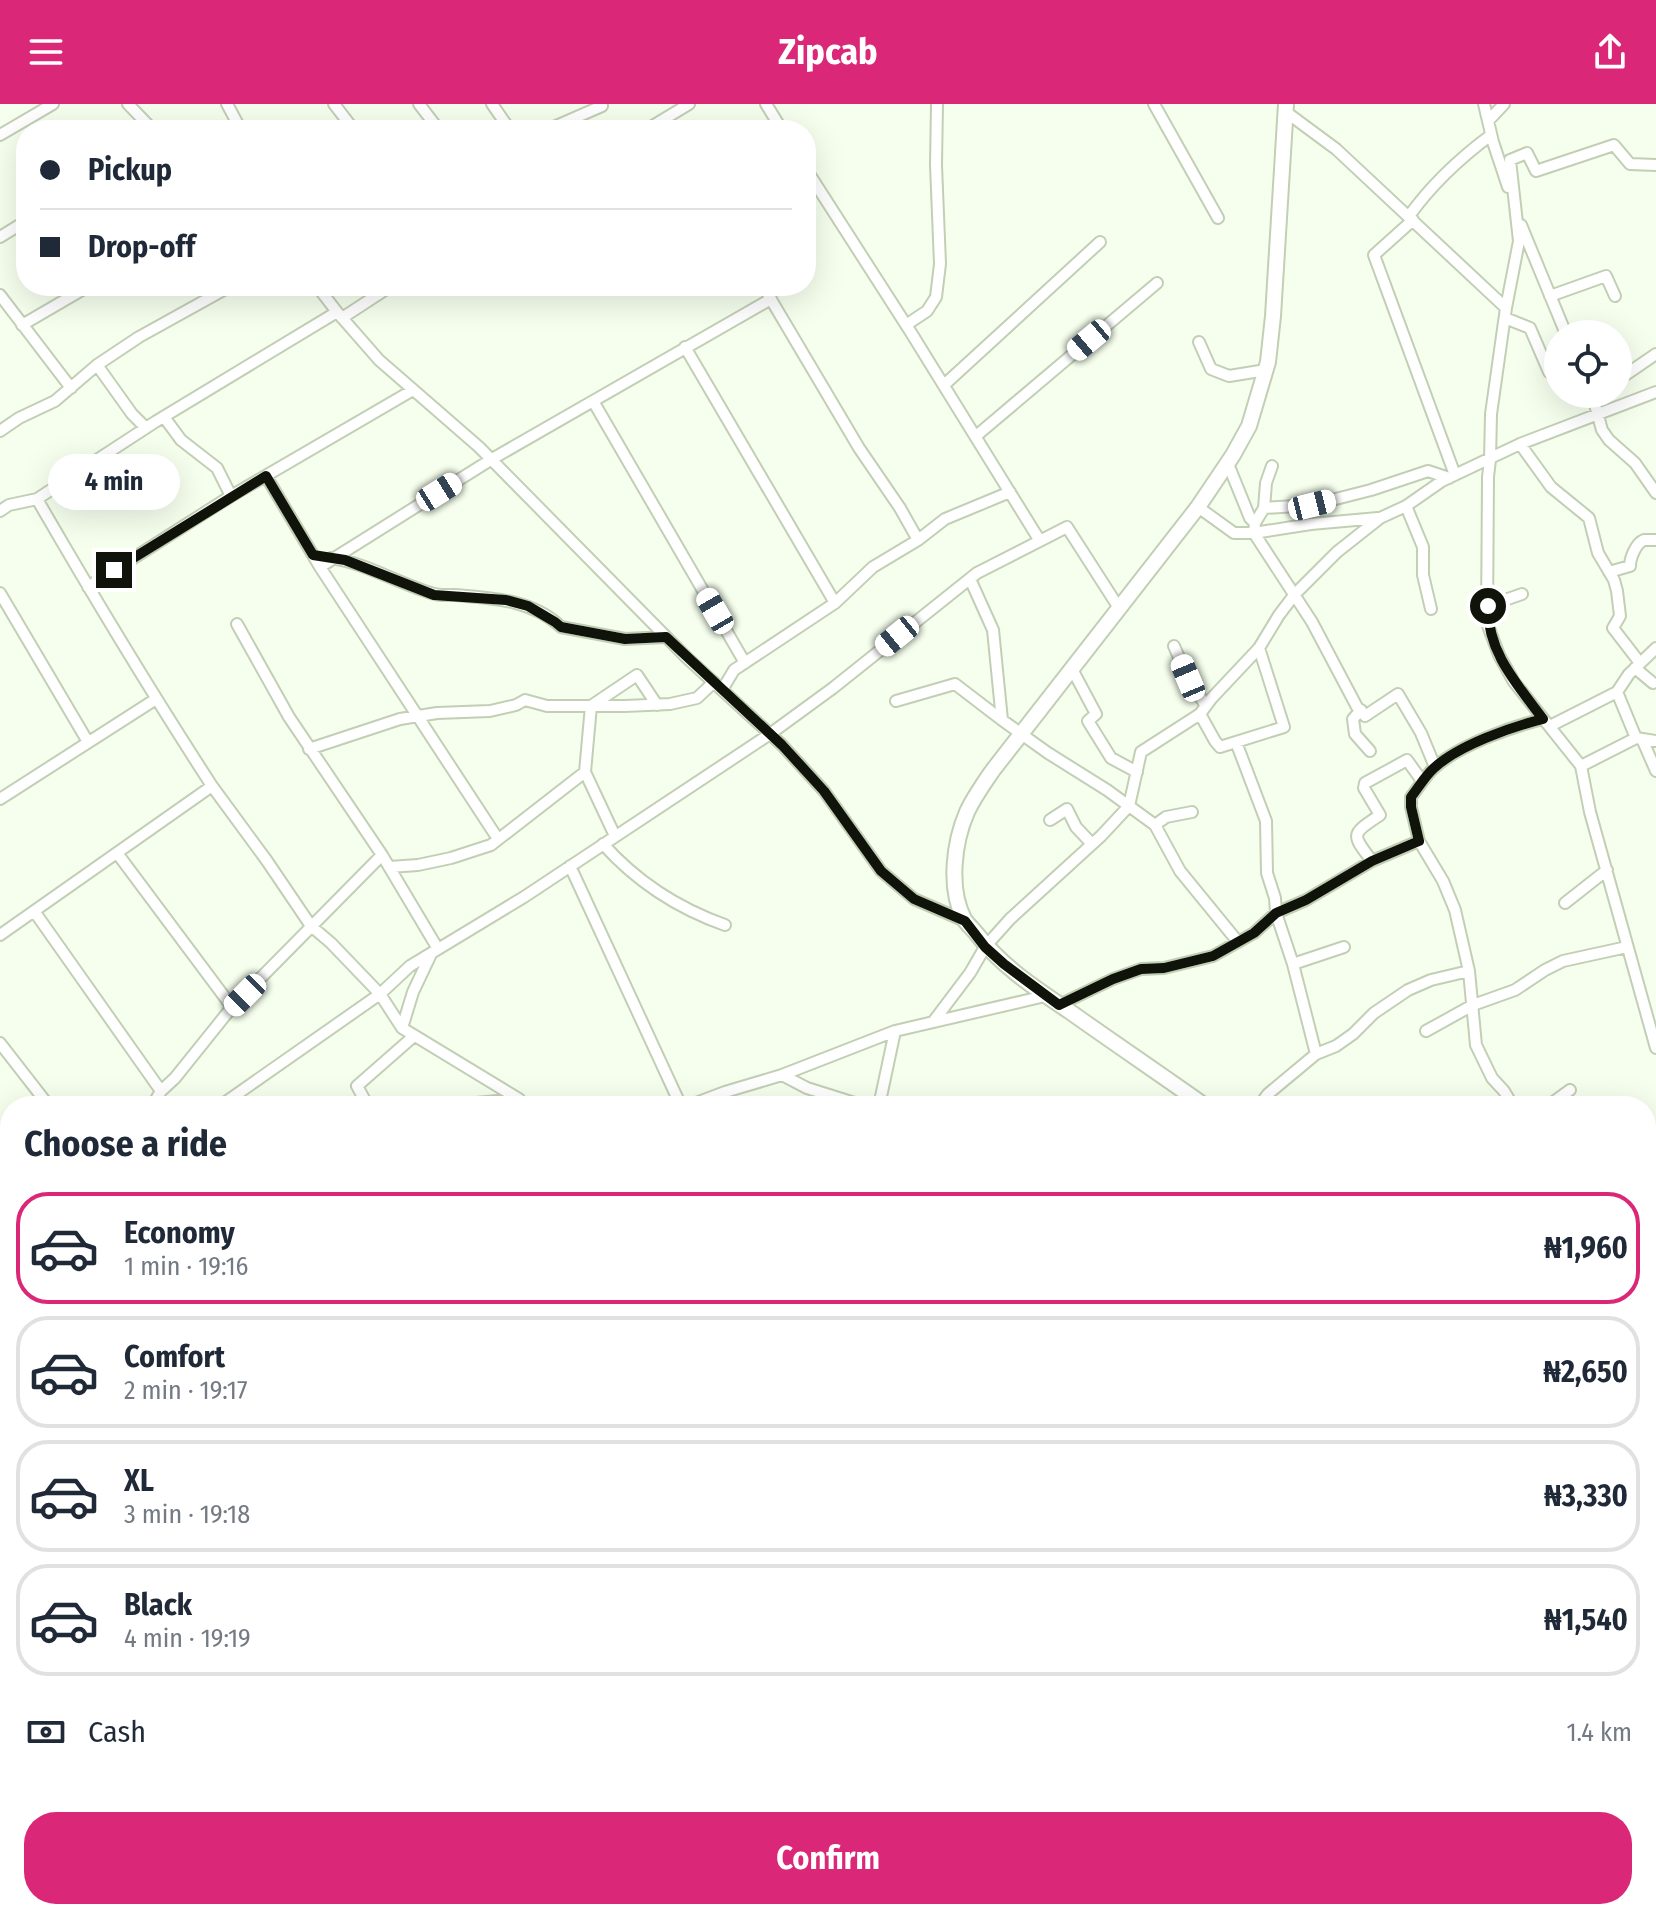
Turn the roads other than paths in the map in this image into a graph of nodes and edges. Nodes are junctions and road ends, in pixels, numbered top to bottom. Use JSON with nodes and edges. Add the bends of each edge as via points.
{"nodes":[{"id":1,"x":53,"y":104,"type":"edge"},
{"id":2,"x":128,"y":104,"type":"edge"},
{"id":3,"x":334,"y":104,"type":"edge"},
{"id":4,"x":419,"y":104,"type":"edge"},
{"id":5,"x":600,"y":104,"type":"edge"},
{"id":6,"x":688,"y":104,"type":"edge"},
{"id":7,"x":937,"y":104,"type":"edge"},
{"id":8,"x":1154,"y":104,"type":"edge"},
{"id":9,"x":1484,"y":104,"type":"edge"},
{"id":10,"x":1504,"y":104,"type":"edge"},
{"id":11,"x":1286,"y":108,"type":"edge"},
{"id":12,"x":26,"y":120,"type":"edge"},
{"id":13,"x":143,"y":120,"type":"edge"},
{"id":14,"x":346,"y":120,"type":"edge"},
{"id":15,"x":431,"y":120,"type":"edge"},
{"id":16,"x":570,"y":120,"type":"edge"},
{"id":17,"x":668,"y":120,"type":"edge"},
{"id":18,"x":1488,"y":121,"type":"junction"},
{"id":19,"x":1491,"y":135,"type":"junction"},
{"id":20,"x":1656,"y":165,"type":"edge"},
{"id":21,"x":816,"y":185,"type":"edge"},
{"id":22,"x":1513,"y":202,"type":"junction"},
{"id":23,"x":1218,"y":218,"type":"dead end"},
{"id":24,"x":1411,"y":218,"type":"junction"},
{"id":25,"x":1100,"y":242,"type":"dead end"},
{"id":26,"x":1157,"y":283,"type":"dead end"},
{"id":27,"x":0,"y":295,"type":"edge"},
{"id":28,"x":72,"y":296,"type":"edge"},
{"id":29,"x":213,"y":296,"type":"edge"},
{"id":30,"x":325,"y":296,"type":"edge"},
{"id":31,"x":373,"y":296,"type":"edge"},
{"id":32,"x":769,"y":296,"type":"edge"},
{"id":33,"x":1550,"y":296,"type":"junction"},
{"id":34,"x":1615,"y":296,"type":"dead end"},
{"id":35,"x":771,"y":299,"type":"junction"},
{"id":36,"x":1505,"y":313,"type":"junction"},
{"id":37,"x":340,"y":315,"type":"junction"},
{"id":38,"x":1560,"y":320,"type":"edge"},
{"id":39,"x":22,"y":325,"type":"junction"},
{"id":40,"x":906,"y":325,"type":"junction"},
{"id":41,"x":1199,"y":342,"type":"dead end"},
{"id":42,"x":685,"y":347,"type":"junction"},
{"id":43,"x":1656,"y":354,"type":"edge"},
{"id":44,"x":1544,"y":360,"type":"edge"},
{"id":45,"x":97,"y":365,"type":"junction"},
{"id":46,"x":1266,"y":370,"type":"junction"},
{"id":47,"x":1632,"y":370,"type":"edge"},
{"id":48,"x":944,"y":385,"type":"junction"},
{"id":49,"x":71,"y":388,"type":"junction"},
{"id":50,"x":413,"y":390,"type":"junction"},
{"id":51,"x":1656,"y":392,"type":"edge"},
{"id":52,"x":593,"y":401,"type":"junction"},
{"id":53,"x":1595,"y":408,"type":"edge"},
{"id":54,"x":1596,"y":414,"type":"junction"},
{"id":55,"x":164,"y":417,"type":"junction"},
{"id":56,"x":1,"y":428,"type":"edge"},
{"id":57,"x":146,"y":428,"type":"junction"},
{"id":58,"x":976,"y":436,"type":"junction"},
{"id":59,"x":1520,"y":444,"type":"junction"},
{"id":60,"x":492,"y":459,"type":"junction"},
{"id":61,"x":1490,"y":460,"type":"junction"},
{"id":62,"x":1228,"y":464,"type":"junction"},
{"id":63,"x":1272,"y":466,"type":"dead end"},
{"id":64,"x":266,"y":476,"type":"junction"},
{"id":65,"x":1452,"y":477,"type":"junction"},
{"id":66,"x":1010,"y":492,"type":"junction"},
{"id":67,"x":1656,"y":493,"type":"edge"},
{"id":68,"x":231,"y":496,"type":"junction"},
{"id":69,"x":37,"y":499,"type":"junction"},
{"id":70,"x":1406,"y":506,"type":"junction"},
{"id":71,"x":1198,"y":507,"type":"junction"},
{"id":72,"x":1264,"y":508,"type":"junction"},
{"id":73,"x":0,"y":511,"type":"edge"},
{"id":74,"x":1380,"y":518,"type":"junction"},
{"id":75,"x":1254,"y":528,"type":"junction"},
{"id":76,"x":918,"y":540,"type":"junction"},
{"id":77,"x":1656,"y":540,"type":"edge"},
{"id":78,"x":1040,"y":541,"type":"junction"},
{"id":79,"x":313,"y":555,"type":"junction"},
{"id":80,"x":333,"y":558,"type":"junction"},
{"id":81,"x":320,"y":567,"type":"junction"},
{"id":82,"x":1609,"y":572,"type":"junction"},
{"id":83,"x":970,"y":579,"type":"junction"},
{"id":84,"x":88,"y":587,"type":"junction"},
{"id":85,"x":0,"y":593,"type":"edge"},
{"id":86,"x":1295,"y":594,"type":"junction"},
{"id":87,"x":1522,"y":594,"type":"dead end"},
{"id":88,"x":835,"y":603,"type":"junction"},
{"id":89,"x":1488,"y":606,"type":"junction"},
{"id":90,"x":1119,"y":608,"type":"junction"},
{"id":91,"x":1431,"y":609,"type":"dead end"},
{"id":92,"x":237,"y":624,"type":"dead end"},
{"id":93,"x":666,"y":637,"type":"junction"},
{"id":94,"x":1174,"y":646,"type":"dead end"},
{"id":95,"x":1259,"y":648,"type":"junction"},
{"id":96,"x":1656,"y":648,"type":"edge"},
{"id":97,"x":745,"y":663,"type":"junction"},
{"id":98,"x":1638,"y":665,"type":"junction"},
{"id":99,"x":1072,"y":669,"type":"junction"},
{"id":100,"x":1653,"y":683,"type":"dead end"},
{"id":101,"x":718,"y":686,"type":"junction"},
{"id":102,"x":1617,"y":692,"type":"junction"},
{"id":103,"x":156,"y":699,"type":"junction"},
{"id":104,"x":896,"y":701,"type":"dead end"},
{"id":105,"x":657,"y":705,"type":"junction"},
{"id":106,"x":591,"y":706,"type":"junction"},
{"id":107,"x":1203,"y":710,"type":"junction"},
{"id":108,"x":1361,"y":710,"type":"junction"},
{"id":109,"x":418,"y":716,"type":"junction"},
{"id":110,"x":1002,"y":720,"type":"junction"},
{"id":111,"x":1547,"y":722,"type":"junction"},
{"id":112,"x":770,"y":734,"type":"junction"},
{"id":113,"x":1021,"y":734,"type":"junction"},
{"id":114,"x":1639,"y":738,"type":"junction"},
{"id":115,"x":1656,"y":741,"type":"edge"},
{"id":116,"x":88,"y":742,"type":"junction"},
{"id":117,"x":1236,"y":742,"type":"junction"},
{"id":118,"x":309,"y":749,"type":"junction"},
{"id":119,"x":1370,"y":751,"type":"dead end"},
{"id":120,"x":1581,"y":766,"type":"junction"},
{"id":121,"x":1435,"y":767,"type":"junction"},
{"id":122,"x":1656,"y":771,"type":"edge"},
{"id":123,"x":585,"y":772,"type":"junction"},
{"id":124,"x":1137,"y":772,"type":"junction"},
{"id":125,"x":1422,"y":781,"type":"junction"},
{"id":126,"x":212,"y":786,"type":"junction"},
{"id":127,"x":2,"y":795,"type":"edge"},
{"id":128,"x":1129,"y":806,"type":"junction"},
{"id":129,"x":1192,"y":812,"type":"dead end"},
{"id":130,"x":1050,"y":820,"type":"dead end"},
{"id":131,"x":1155,"y":825,"type":"junction"},
{"id":132,"x":615,"y":836,"type":"junction"},
{"id":133,"x":498,"y":839,"type":"junction"},
{"id":134,"x":1419,"y":841,"type":"junction"},
{"id":135,"x":603,"y":844,"type":"junction"},
{"id":136,"x":1092,"y":844,"type":"junction"},
{"id":137,"x":117,"y":853,"type":"junction"},
{"id":138,"x":382,"y":855,"type":"junction"},
{"id":139,"x":1372,"y":861,"type":"junction"},
{"id":140,"x":570,"y":866,"type":"junction"},
{"id":141,"x":389,"y":867,"type":"junction"},
{"id":142,"x":1607,"y":870,"type":"junction"},
{"id":143,"x":1565,"y":903,"type":"dead end"},
{"id":144,"x":34,"y":911,"type":"junction"},
{"id":145,"x":1276,"y":913,"type":"junction"},
{"id":146,"x":965,"y":921,"type":"junction"},
{"id":147,"x":725,"y":925,"type":"dead end"},
{"id":148,"x":311,"y":926,"type":"junction"},
{"id":149,"x":0,"y":935,"type":"edge"},
{"id":150,"x":1238,"y":942,"type":"junction"},
{"id":151,"x":985,"y":947,"type":"junction"},
{"id":152,"x":1344,"y":947,"type":"dead end"},
{"id":153,"x":1627,"y":947,"type":"junction"},
{"id":154,"x":435,"y":950,"type":"junction"},
{"id":155,"x":1293,"y":964,"type":"junction"},
{"id":156,"x":1469,"y":971,"type":"junction"},
{"id":157,"x":380,"y":994,"type":"junction"},
{"id":158,"x":1045,"y":996,"type":"junction"},
{"id":159,"x":1059,"y":1005,"type":"junction"},
{"id":160,"x":1473,"y":1005,"type":"junction"},
{"id":161,"x":232,"y":1007,"type":"junction"},
{"id":162,"x":1651,"y":1015,"type":"edge"},
{"id":163,"x":933,"y":1022,"type":"junction"},
{"id":164,"x":402,"y":1028,"type":"junction"},
{"id":165,"x":895,"y":1031,"type":"junction"},
{"id":166,"x":1426,"y":1031,"type":"dead end"},
{"id":167,"x":414,"y":1036,"type":"junction"},
{"id":168,"x":0,"y":1043,"type":"edge"},
{"id":169,"x":1656,"y":1048,"type":"edge"},
{"id":170,"x":1316,"y":1054,"type":"junction"},
{"id":171,"x":782,"y":1075,"type":"junction"},
{"id":172,"x":1570,"y":1090,"type":"dead end"},
{"id":173,"x":161,"y":1091,"type":"junction"},
{"id":174,"x":41,"y":1096,"type":"edge"},
{"id":175,"x":158,"y":1096,"type":"edge"},
{"id":176,"x":234,"y":1096,"type":"edge"},
{"id":177,"x":362,"y":1096,"type":"edge"},
{"id":178,"x":512,"y":1096,"type":"edge"},
{"id":179,"x":676,"y":1096,"type":"edge"},
{"id":180,"x":714,"y":1096,"type":"edge"},
{"id":181,"x":832,"y":1096,"type":"edge"},
{"id":182,"x":881,"y":1096,"type":"edge"},
{"id":183,"x":1191,"y":1096,"type":"edge"},
{"id":184,"x":1266,"y":1096,"type":"edge"},
{"id":185,"x":1507,"y":1096,"type":"edge"},
{"id":186,"x":1562,"y":1096,"type":"edge"}],
"edges":[{"from":1,"to":12,"type":"street"},
{"from":2,"to":13,"type":"street"},
{"from":3,"to":14,"type":"street"},
{"from":4,"to":15,"type":"street"},
{"from":5,"to":16,"type":"street"},
{"from":6,"to":17,"type":"street"},
{"from":7,"to":40,"type":"street","via":[[936,297],[927,311]]},
{"from":8,"to":23,"type":"street"},
{"from":9,"to":18,"type":"street"},
{"from":10,"to":18,"type":"street"},
{"from":11,"to":24,"type":"street"},
{"from":11,"to":46,"type":"street"},
{"from":18,"to":19,"type":"street"},
{"from":19,"to":22,"type":"street"},
{"from":19,"to":24,"type":"street","via":[[1443,175]]},
{"from":20,"to":22,"type":"street","via":[[1630,164],[1614,145],[1536,171],[1527,153],[1510,160]]},
{"from":21,"to":40,"type":"street"},
{"from":22,"to":33,"type":"street"},
{"from":22,"to":36,"type":"street","via":[[1519,241]]},
{"from":24,"to":36,"type":"street"},
{"from":24,"to":65,"type":"street","via":[[1374,255]]},
{"from":25,"to":48,"type":"street"},
{"from":26,"to":58,"type":"street"},
{"from":27,"to":39,"type":"street"},
{"from":28,"to":39,"type":"street"},
{"from":29,"to":45,"type":"street"},
{"from":30,"to":37,"type":"street"},
{"from":31,"to":37,"type":"street"},
{"from":32,"to":35,"type":"street"},
{"from":33,"to":34,"type":"street","via":[[1606,276]]},
{"from":33,"to":38,"type":"street"},
{"from":35,"to":42,"type":"street"},
{"from":35,"to":76,"type":"street"},
{"from":36,"to":44,"type":"street","via":[[1530,328]]},
{"from":36,"to":61,"type":"street"},
{"from":37,"to":50,"type":"street"},
{"from":37,"to":55,"type":"street"},
{"from":39,"to":49,"type":"street"},
{"from":40,"to":48,"type":"street"},
{"from":41,"to":46,"type":"street","via":[[1211,369],[1229,376]]},
{"from":42,"to":52,"type":"street"},
{"from":42,"to":88,"type":"street"},
{"from":43,"to":47,"type":"street"},
{"from":45,"to":49,"type":"street"},
{"from":45,"to":57,"type":"street"},
{"from":46,"to":62,"type":"street","via":[[1249,426]]},
{"from":48,"to":58,"type":"street"},
{"from":49,"to":56,"type":"street"},
{"from":50,"to":60,"type":"street"},
{"from":50,"to":64,"type":"street"},
{"from":51,"to":54,"type":"street"},
{"from":52,"to":60,"type":"street"},
{"from":52,"to":97,"type":"street"},
{"from":53,"to":54,"type":"street"},
{"from":54,"to":59,"type":"street"},
{"from":54,"to":67,"type":"street","via":[[1609,440],[1635,463]]},
{"from":55,"to":57,"type":"street"},
{"from":55,"to":68,"type":"street","via":[[181,440],[217,468]]},
{"from":57,"to":69,"type":"street"},
{"from":58,"to":66,"type":"street"},
{"from":59,"to":61,"type":"street"},
{"from":59,"to":82,"type":"street","via":[[1551,487],[1589,518]]},
{"from":60,"to":80,"type":"street"},
{"from":60,"to":93,"type":"street"},
{"from":61,"to":65,"type":"street"},
{"from":61,"to":89,"type":"street"},
{"from":62,"to":71,"type":"street"},
{"from":62,"to":75,"type":"street"},
{"from":63,"to":72,"type":"street"},
{"from":64,"to":68,"type":"street"},
{"from":64,"to":79,"type":"street"},
{"from":65,"to":70,"type":"street"},
{"from":65,"to":72,"type":"street","via":[[1428,471],[1312,505]]},
{"from":66,"to":76,"type":"street","via":[[945,519]]},
{"from":66,"to":78,"type":"street"},
{"from":68,"to":84,"type":"street"},
{"from":69,"to":73,"type":"street"},
{"from":69,"to":84,"type":"street"},
{"from":70,"to":74,"type":"street"},
{"from":70,"to":91,"type":"street","via":[[1423,547]]},
{"from":71,"to":75,"type":"street","via":[[1234,533]]},
{"from":71,"to":90,"type":"street"},
{"from":72,"to":75,"type":"street"},
{"from":74,"to":75,"type":"street"},
{"from":74,"to":86,"type":"street"},
{"from":75,"to":86,"type":"street"},
{"from":76,"to":88,"type":"street","via":[[873,567]]},
{"from":77,"to":82,"type":"street","via":[[1640,543],[1630,566]]},
{"from":78,"to":83,"type":"street"},
{"from":78,"to":90,"type":"street","via":[[1067,527]]},
{"from":79,"to":80,"type":"street"},
{"from":79,"to":81,"type":"street"},
{"from":80,"to":81,"type":"street"},
{"from":80,"to":93,"type":"street","via":[[434,595],[528,606],[561,627],[625,639]]},
{"from":81,"to":109,"type":"street"},
{"from":82,"to":98,"type":"street","via":[[1620,616],[1613,628]]},
{"from":83,"to":110,"type":"street","via":[[993,630]]},
{"from":83,"to":112,"type":"street"},
{"from":84,"to":103,"type":"street"},
{"from":85,"to":116,"type":"street"},
{"from":86,"to":95,"type":"street"},
{"from":86,"to":108,"type":"street"},
{"from":87,"to":89,"type":"street"},
{"from":88,"to":97,"type":"street"},
{"from":89,"to":111,"type":"street","via":[[1487,623],[1499,655]]},
{"from":90,"to":99,"type":"street"},
{"from":92,"to":118,"type":"street"},
{"from":93,"to":101,"type":"street"},
{"from":94,"to":107,"type":"street"},
{"from":95,"to":107,"type":"street"},
{"from":95,"to":117,"type":"street","via":[[1284,727]]},
{"from":96,"to":98,"type":"street"},
{"from":97,"to":101,"type":"street"},
{"from":98,"to":100,"type":"street"},
{"from":98,"to":102,"type":"street"},
{"from":99,"to":113,"type":"street"},
{"from":99,"to":124,"type":"street","via":[[1096,714],[1088,721],[1111,758]]},
{"from":101,"to":105,"type":"street","via":[[697,698]]},
{"from":101,"to":112,"type":"street"},
{"from":102,"to":111,"type":"street"},
{"from":102,"to":114,"type":"street"},
{"from":103,"to":116,"type":"street"},
{"from":103,"to":126,"type":"street"},
{"from":104,"to":110,"type":"street","via":[[955,684]]},
{"from":105,"to":106,"type":"street"},
{"from":105,"to":106,"type":"street","via":[[637,675]]},
{"from":106,"to":109,"type":"street","via":[[525,700],[490,711]]},
{"from":106,"to":123,"type":"street"},
{"from":107,"to":117,"type":"street","via":[[1217,744]]},
{"from":107,"to":124,"type":"street","via":[[1141,752]]},
{"from":108,"to":119,"type":"street","via":[[1353,719],[1355,734]]},
{"from":108,"to":121,"type":"street","via":[[1365,716],[1398,694]]},
{"from":109,"to":118,"type":"street"},
{"from":109,"to":133,"type":"street"},
{"from":110,"to":113,"type":"street"},
{"from":111,"to":120,"type":"street"},
{"from":111,"to":121,"type":"street","via":[[1524,723],[1496,734]]},
{"from":112,"to":132,"type":"street"},
{"from":112,"to":146,"type":"street","via":[[824,791],[881,871],[914,899]]},
{"from":113,"to":128,"type":"street"},
{"from":113,"to":146,"type":"street","via":[[968,809],[956,844],[955,880]]},
{"from":114,"to":115,"type":"street"},
{"from":114,"to":120,"type":"street"},
{"from":114,"to":122,"type":"street"},
{"from":116,"to":127,"type":"street"},
{"from":117,"to":145,"type":"street","via":[[1266,821],[1267,873]]},
{"from":118,"to":138,"type":"street"},
{"from":120,"to":142,"type":"street"},
{"from":121,"to":125,"type":"street"},
{"from":123,"to":132,"type":"street"},
{"from":123,"to":133,"type":"street"},
{"from":124,"to":128,"type":"street"},
{"from":125,"to":134,"type":"street","via":[[1411,797]]},
{"from":125,"to":139,"type":"street","via":[[1407,760],[1365,783],[1380,815],[1358,831],[1359,844]]},
{"from":126,"to":137,"type":"street"},
{"from":126,"to":148,"type":"street"},
{"from":128,"to":131,"type":"street"},
{"from":128,"to":136,"type":"street"},
{"from":129,"to":131,"type":"street"},
{"from":130,"to":136,"type":"street","via":[[1067,809]]},
{"from":131,"to":150,"type":"street","via":[[1180,871]]},
{"from":132,"to":135,"type":"street"},
{"from":133,"to":141,"type":"street","via":[[451,858]]},
{"from":134,"to":139,"type":"street"},
{"from":134,"to":156,"type":"street","via":[[1455,910]]},
{"from":135,"to":140,"type":"street"},
{"from":135,"to":147,"type":"street","via":[[651,888]]},
{"from":136,"to":151,"type":"street"},
{"from":137,"to":144,"type":"street"},
{"from":137,"to":161,"type":"street"},
{"from":138,"to":141,"type":"street"},
{"from":138,"to":148,"type":"street"},
{"from":139,"to":145,"type":"street"},
{"from":140,"to":154,"type":"street"},
{"from":140,"to":179,"type":"street"},
{"from":141,"to":154,"type":"street"},
{"from":142,"to":143,"type":"street"},
{"from":142,"to":153,"type":"street"},
{"from":144,"to":149,"type":"street"},
{"from":144,"to":173,"type":"street"},
{"from":145,"to":150,"type":"street"},
{"from":145,"to":155,"type":"street"},
{"from":146,"to":151,"type":"street"},
{"from":148,"to":157,"type":"street"},
{"from":148,"to":161,"type":"street"},
{"from":150,"to":159,"type":"street","via":[[1213,956],[1141,969]]},
{"from":151,"to":158,"type":"street"},
{"from":151,"to":163,"type":"street"},
{"from":152,"to":155,"type":"street"},
{"from":153,"to":160,"type":"street","via":[[1563,961],[1515,990]]},
{"from":153,"to":162,"type":"street"},
{"from":154,"to":157,"type":"street"},
{"from":154,"to":164,"type":"street"},
{"from":155,"to":170,"type":"street"},
{"from":156,"to":160,"type":"street"},
{"from":156,"to":170,"type":"street","via":[[1408,990],[1344,1040]]},
{"from":157,"to":164,"type":"street"},
{"from":157,"to":176,"type":"street"},
{"from":158,"to":159,"type":"street"},
{"from":158,"to":163,"type":"street"},
{"from":159,"to":183,"type":"street"},
{"from":160,"to":166,"type":"street"},
{"from":160,"to":185,"type":"street","via":[[1476,1045]]},
{"from":161,"to":173,"type":"street"},
{"from":162,"to":169,"type":"street"},
{"from":163,"to":165,"type":"street"},
{"from":164,"to":167,"type":"street"},
{"from":165,"to":171,"type":"street"},
{"from":165,"to":182,"type":"street"},
{"from":167,"to":177,"type":"street","via":[[357,1086]]},
{"from":167,"to":178,"type":"street"},
{"from":168,"to":174,"type":"street"},
{"from":170,"to":184,"type":"street"},
{"from":171,"to":180,"type":"street"},
{"from":171,"to":181,"type":"street"},
{"from":172,"to":186,"type":"street"},
{"from":173,"to":175,"type":"street"}]}
